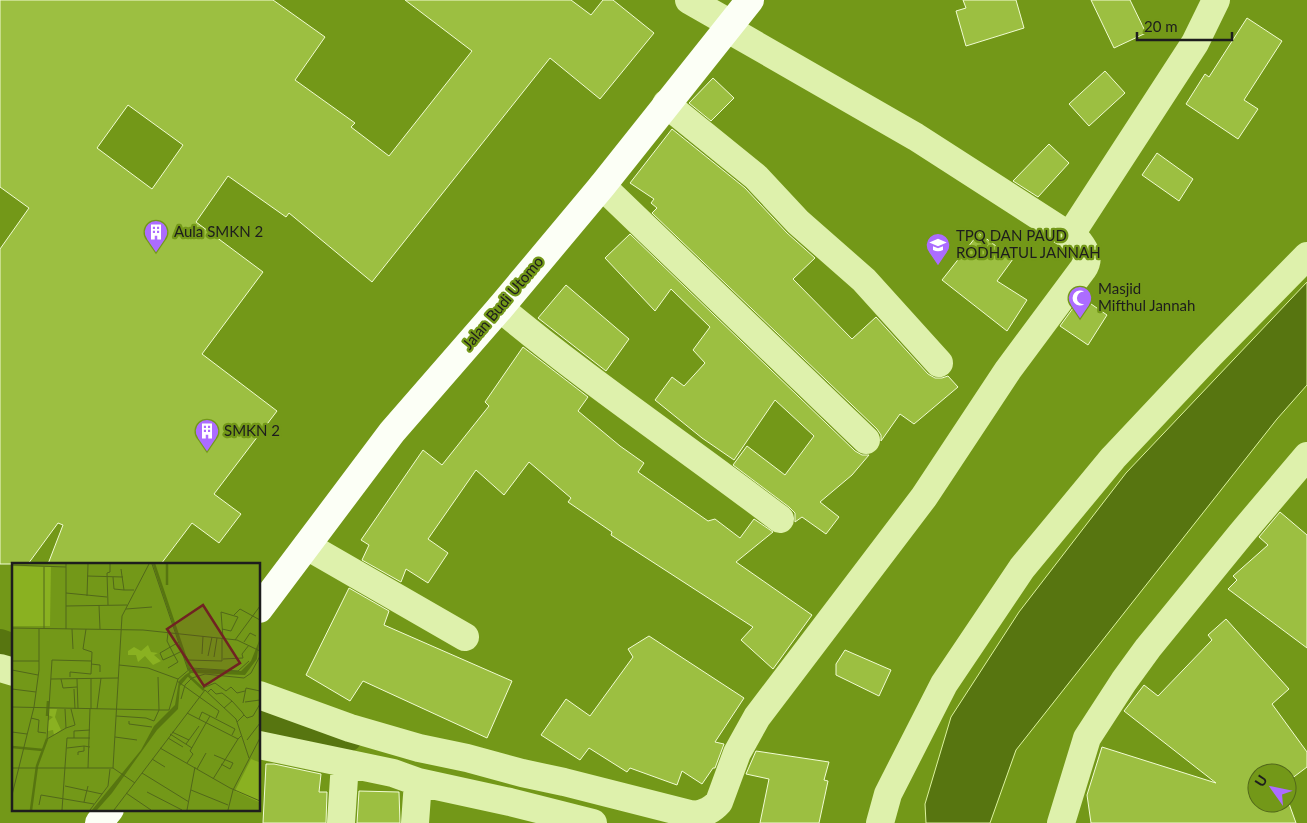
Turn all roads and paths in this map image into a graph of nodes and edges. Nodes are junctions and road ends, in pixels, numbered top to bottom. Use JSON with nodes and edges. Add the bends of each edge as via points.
{"nodes":[{"id":1,"x":689,"y":0,"type":"edge"},
{"id":2,"x":750,"y":0,"type":"edge"},
{"id":3,"x":1216,"y":0,"type":"edge"},
{"id":4,"x":730,"y":26,"type":"junction"},
{"id":5,"x":666,"y":104,"type":"junction"},
{"id":6,"x":602,"y":186,"type":"junction"},
{"id":7,"x":1069,"y":237,"type":"junction"},
{"id":8,"x":1307,"y":256,"type":"edge"},
{"id":9,"x":500,"y":308,"type":"junction"},
{"id":10,"x":939,"y":363,"type":"dead end"},
{"id":11,"x":866,"y":440,"type":"dead end"},
{"id":12,"x":1307,"y":456,"type":"edge"},
{"id":13,"x":780,"y":519,"type":"dead end"},
{"id":14,"x":307,"y":546,"type":"junction"},
{"id":15,"x":260,"y":608,"type":"edge"},
{"id":16,"x":465,"y":637,"type":"dead end"},
{"id":17,"x":260,"y":696,"type":"edge"},
{"id":18,"x":260,"y":745,"type":"edge"},
{"id":19,"x":345,"y":763,"type":"junction"},
{"id":20,"x":418,"y":782,"type":"junction"},
{"id":21,"x":109,"y":810,"type":"edge"},
{"id":22,"x":510,"y":813,"type":"edge"},
{"id":23,"x":99,"y":823,"type":"edge"},
{"id":24,"x":341,"y":823,"type":"edge"},
{"id":25,"x":415,"y":823,"type":"edge"},
{"id":26,"x":593,"y":823,"type":"edge"},
{"id":27,"x":880,"y":823,"type":"edge"},
{"id":28,"x":1061,"y":823,"type":"edge"}],
"edges":[{"from":1,"to":4,"type":"street"},
{"from":2,"to":4,"type":"main road","name":"Jalan Budi Utomo"},
{"from":3,"to":7,"type":"street","via":[[1194,42]]},
{"from":4,"to":5,"type":"main road","name":"Jalan Budi Utomo"},
{"from":4,"to":7,"type":"street","via":[[916,137]]},
{"from":5,"to":6,"type":"main road","name":"Jalan Budi Utomo"},
{"from":5,"to":10,"type":"street","via":[[756,178],[798,222],[864,280]]},
{"from":6,"to":9,"type":"main road","name":"Jalan Budi Utomo"},
{"from":6,"to":11,"type":"street"},
{"from":7,"to":17,"type":"street","via":[[1085,250],[1086,265],[1008,370],[924,498],[757,717],[738,753],[719,802],[713,808],[694,815],[419,748]]},
{"from":8,"to":27,"type":"street","via":[[1113,458],[1022,568],[944,684],[888,794]]},
{"from":9,"to":13,"type":"street","via":[[606,392]]},
{"from":9,"to":14,"type":"main road","name":"Jalan Budi Utomo","via":[[392,432]]},
{"from":12,"to":28,"type":"street","via":[[1124,681],[1087,738]]},
{"from":14,"to":15,"type":"main road","name":"Jalan Budi Utomo"},
{"from":14,"to":16,"type":"street"},
{"from":18,"to":19,"type":"street"},
{"from":19,"to":20,"type":"street"},
{"from":19,"to":24,"type":"street"},
{"from":20,"to":22,"type":"street"},
{"from":20,"to":25,"type":"street"},
{"from":21,"to":23,"type":"main road"},
{"from":22,"to":26,"type":"street"}]}
